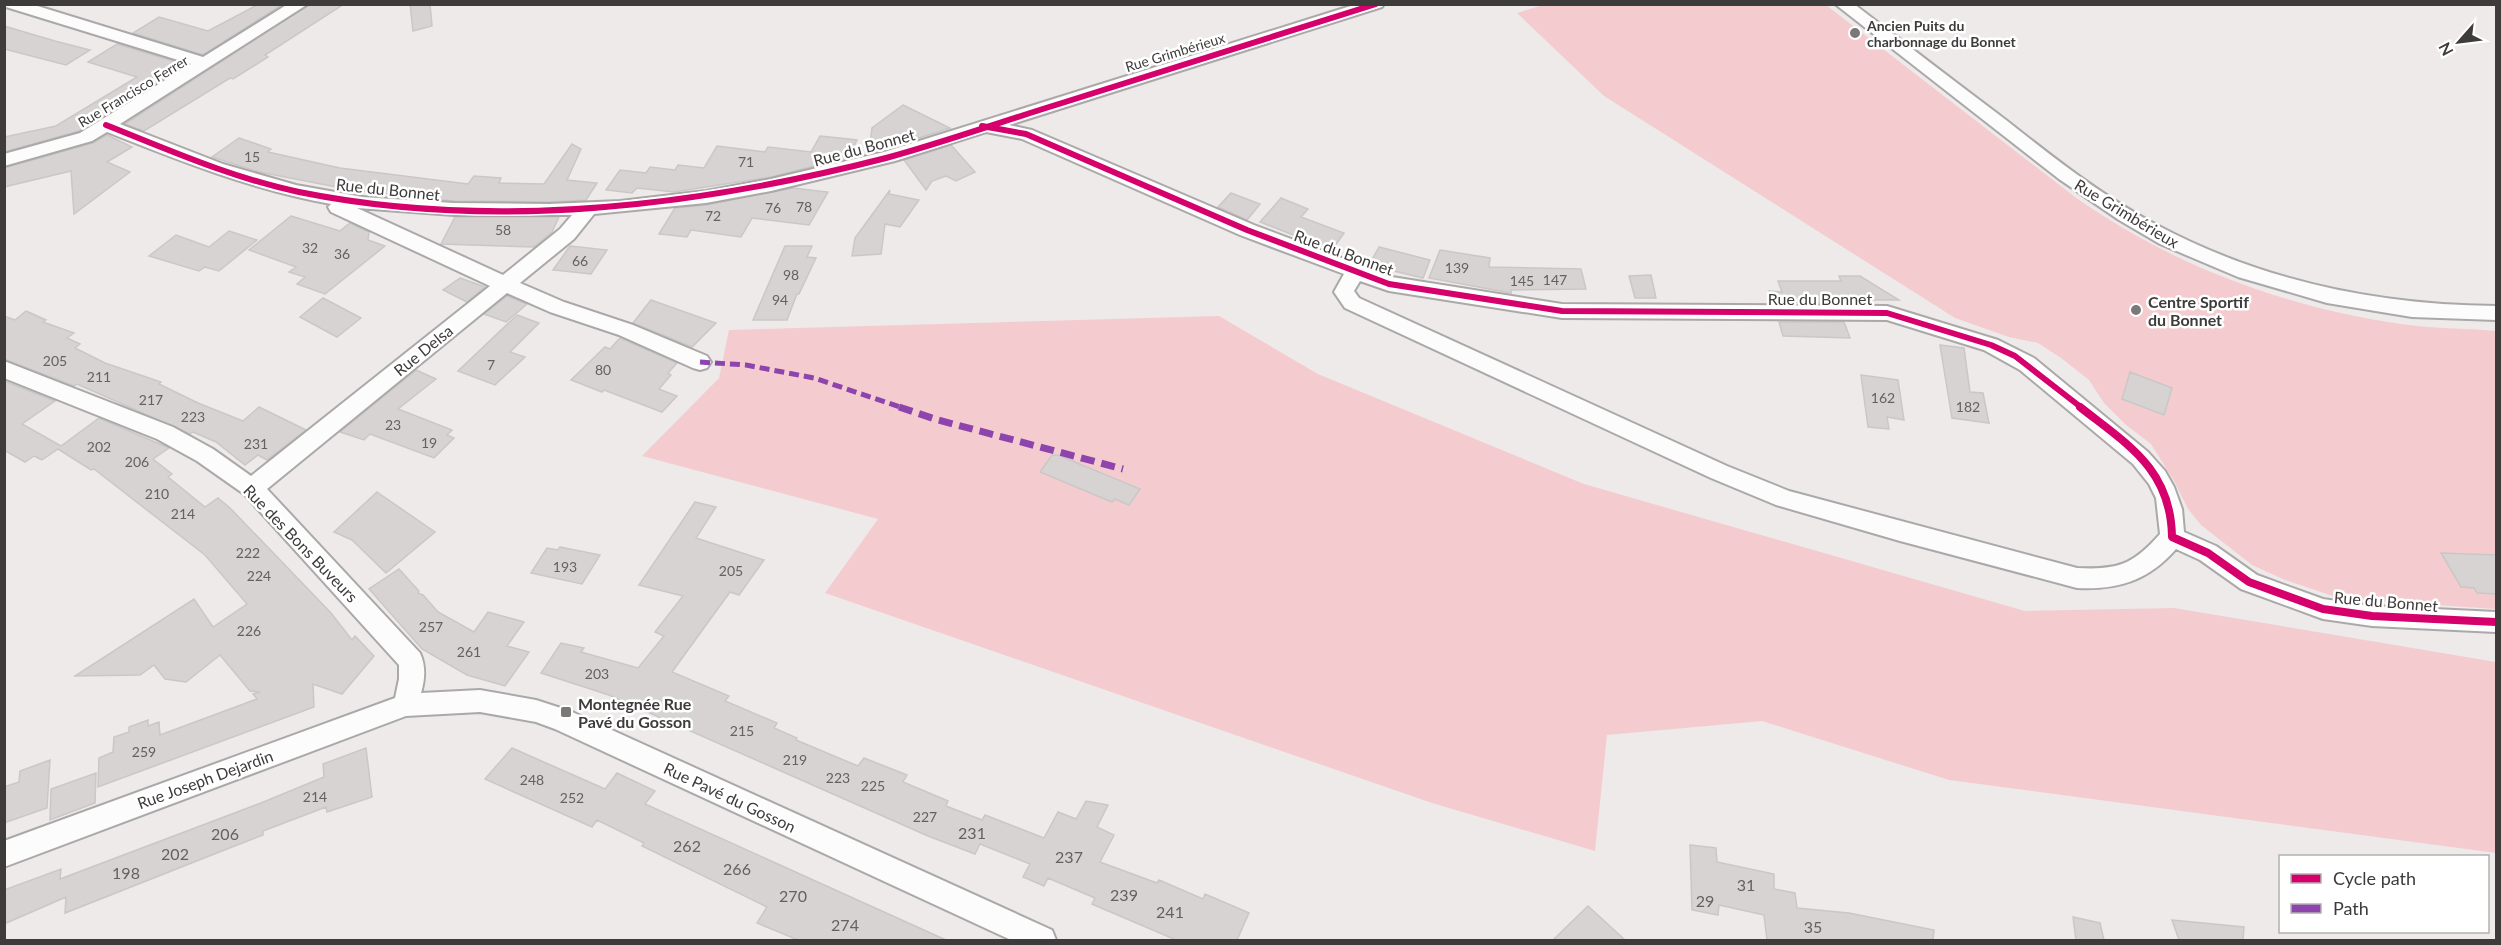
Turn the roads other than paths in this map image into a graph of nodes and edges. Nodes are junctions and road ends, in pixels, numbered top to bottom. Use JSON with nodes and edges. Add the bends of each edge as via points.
{"nodes":[{"id":1,"x":12,"y":4,"type":"edge"},
{"id":2,"x":300,"y":4,"type":"edge"},
{"id":3,"x":1376,"y":4,"type":"edge"},
{"id":4,"x":1843,"y":4,"type":"edge"},
{"id":5,"x":206,"y":63,"type":"junction"},
{"id":6,"x":106,"y":125,"type":"junction"},
{"id":7,"x":982,"y":126,"type":"junction"},
{"id":8,"x":4,"y":160,"type":"edge"},
{"id":9,"x":322,"y":196,"type":"junction"},
{"id":10,"x":589,"y":208,"type":"junction"},
{"id":11,"x":1355,"y":272,"type":"junction"},
{"id":12,"x":505,"y":283,"type":"junction"},
{"id":13,"x":2496,"y":313,"type":"edge"},
{"id":14,"x":700,"y":362,"type":"dead end"},
{"id":15,"x":4,"y":369,"type":"edge"},
{"id":16,"x":252,"y":488,"type":"junction"},
{"id":17,"x":2172,"y":537,"type":"junction"},
{"id":18,"x":2496,"y":622,"type":"edge"},
{"id":19,"x":406,"y":705,"type":"junction"},
{"id":20,"x":4,"y":854,"type":"edge"},
{"id":21,"x":1042,"y":940,"type":"edge"}],
"edges":[{"from":1,"to":5,"type":"street"},
{"from":2,"to":5,"type":"street","name":"Rue Francisco Ferrer"},
{"from":3,"to":7,"type":"street","name":"Rue Grimbérieux"},
{"from":4,"to":13,"type":"street","name":"Rue Grimbérieux","via":[[2074,182],[2166,239],[2238,270],[2312,292],[2383,306],[2457,314]]},
{"from":5,"to":6,"type":"street","name":"Rue Francisco Ferrer"},
{"from":6,"to":8,"type":"street","name":"Rue Francisco Ferrer","via":[[86,137]]},
{"from":6,"to":9,"type":"street","name":"Rue du Bonnet","via":[[216,168]]},
{"from":7,"to":10,"type":"street","name":"Rue du Bonnet","via":[[888,157],[771,185],[706,197]]},
{"from":7,"to":11,"type":"street","name":"Rue du Bonnet","via":[[1026,134]]},
{"from":9,"to":10,"type":"street","name":"Rue du Bonnet","via":[[454,209]]},
{"from":9,"to":12,"type":"street","name":"Rue du Bonnet","via":[[334,206]]},
{"from":10,"to":12,"type":"street","name":"Rue Delsa","via":[[567,234]]},
{"from":11,"to":17,"type":"street","name":"Rue du Bonnet","via":[[1389,284],[1562,310],[1872,311],[1908,318],[2015,356],[2130,447],[2166,491],[2173,513]]},
{"from":11,"to":17,"type":"street","name":"Rue du Bonnet","via":[[1344,292],[1352,303],[1719,472],[1801,504],[2077,579],[2105,579],[2138,570],[2151,562]]},
{"from":12,"to":14,"type":"street","name":"Rue du Bonnet"},
{"from":12,"to":16,"type":"street","name":"Rue Delsa"},
{"from":15,"to":16,"type":"street","name":"Rue des Bons Buveurs","via":[[165,433],[205,454]]},
{"from":16,"to":19,"type":"street","name":"Rue des Bons Buveurs","via":[[411,661]]},
{"from":17,"to":18,"type":"street","name":"Rue du Bonnet","via":[[2208,553],[2249,582],[2323,609],[2372,616]]},
{"from":19,"to":20,"type":"street","name":"Rue Joseph Dejardin"},
{"from":19,"to":21,"type":"street","name":"Rue Pavé du Gosson","via":[[480,700],[561,719]]}]}
